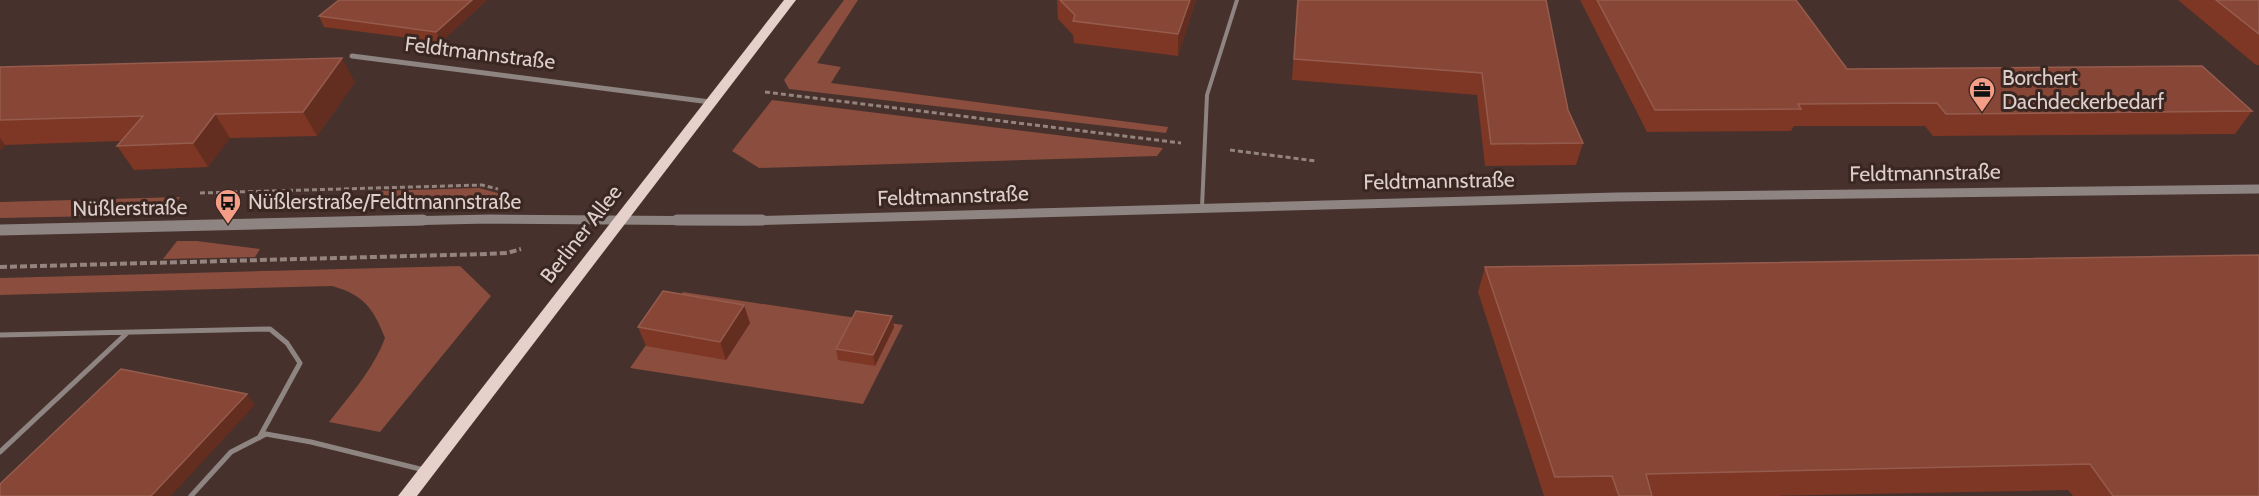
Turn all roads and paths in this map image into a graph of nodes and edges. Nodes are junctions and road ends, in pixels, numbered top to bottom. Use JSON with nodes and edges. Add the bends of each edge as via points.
{"nodes":[{"id":1,"x":790,"y":0,"type":"edge"},
{"id":2,"x":1237,"y":0,"type":"edge"},
{"id":3,"x":352,"y":56,"type":"dead end"},
{"id":4,"x":765,"y":92,"type":"dead end"},
{"id":5,"x":711,"y":102,"type":"junction"},
{"id":6,"x":1205,"y":146,"type":"junction"},
{"id":7,"x":1316,"y":161,"type":"dead end"},
{"id":8,"x":2259,"y":189,"type":"edge"},
{"id":9,"x":1202,"y":207,"type":"junction"},
{"id":10,"x":620,"y":220,"type":"junction"},
{"id":11,"x":0,"y":230,"type":"edge"},
{"id":12,"x":486,"y":255,"type":"dead end"},
{"id":13,"x":0,"y":267,"type":"edge"},
{"id":14,"x":127,"y":332,"type":"junction"},
{"id":15,"x":0,"y":335,"type":"edge"},
{"id":16,"x":259,"y":438,"type":"junction"},
{"id":17,"x":0,"y":452,"type":"edge"},
{"id":18,"x":426,"y":471,"type":"junction"},
{"id":19,"x":191,"y":496,"type":"edge"},
{"id":20,"x":406,"y":496,"type":"edge"}],
"edges":[{"from":1,"to":5,"type":"main road","name":"Berliner Allee"},
{"from":2,"to":6,"type":"lane","via":[[1207,95]]},
{"from":3,"to":5,"type":"street","name":"Feldtmannstraße"},
{"from":4,"to":6,"type":"path"},
{"from":5,"to":10,"type":"main road","name":"Berliner Allee"},
{"from":6,"to":7,"type":"path"},
{"from":6,"to":9,"type":"lane"},
{"from":8,"to":9,"type":"street","name":"Feldtmannstraße","via":[[1605,197]]},
{"from":9,"to":10,"type":"street","name":"Feldtmannstraße","via":[[743,221]]},
{"from":10,"to":11,"type":"street","name":"Nüßlerstraße","via":[[478,219]]},
{"from":10,"to":18,"type":"main road","name":"Berliner Allee"},
{"from":12,"to":13,"type":"path"},
{"from":14,"to":15,"type":"lane"},
{"from":14,"to":16,"type":"lane","via":[[270,329],[287,343],[300,363]]},
{"from":14,"to":17,"type":"lane"},
{"from":16,"to":18,"type":"lane","via":[[266,434],[311,442]]},
{"from":16,"to":19,"type":"lane","via":[[231,452]]},
{"from":18,"to":20,"type":"main road","name":"Berliner Allee"}]}
